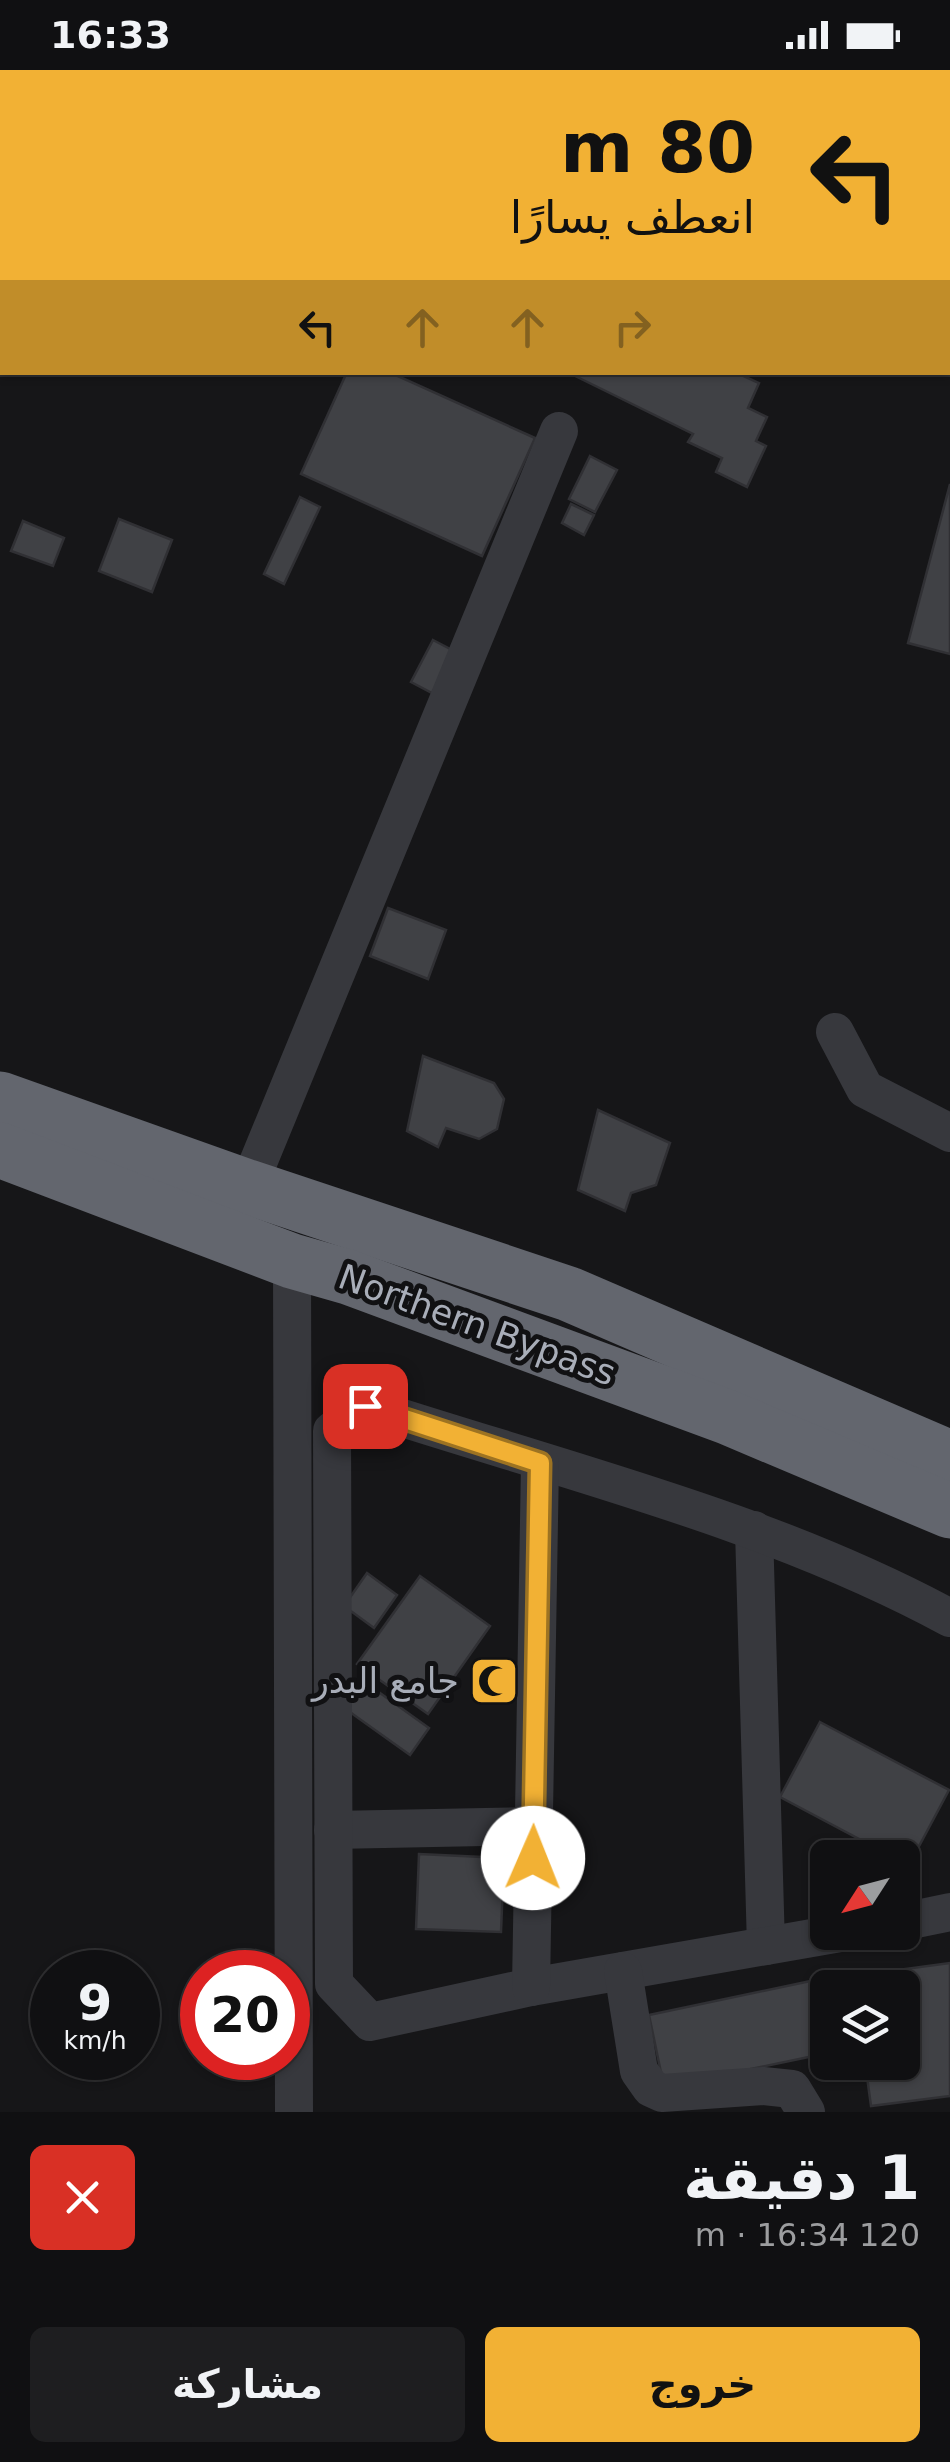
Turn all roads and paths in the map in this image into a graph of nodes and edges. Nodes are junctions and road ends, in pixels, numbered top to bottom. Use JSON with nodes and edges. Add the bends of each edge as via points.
{"nodes":[{"id":1,"x":559,"y":431,"type":"dead end"},
{"id":2,"x":834,"y":1032,"type":"dead end"},
{"id":3,"x":0,"y":1098,"type":"edge"},
{"id":4,"x":950,"y":1132,"type":"edge"},
{"id":5,"x":0,"y":1150,"type":"edge"},
{"id":6,"x":248,"y":1187,"type":"junction"},
{"id":7,"x":292,"y":1260,"type":"junction"},
{"id":8,"x":950,"y":1458,"type":"edge"},
{"id":9,"x":540,"y":1463,"type":"junction"},
{"id":10,"x":950,"y":1511,"type":"edge"},
{"id":11,"x":754,"y":1530,"type":"junction"},
{"id":12,"x":950,"y":1618,"type":"edge"},
{"id":13,"x":533,"y":1826,"type":"junction"},
{"id":14,"x":333,"y":1830,"type":"junction"},
{"id":15,"x":950,"y":1912,"type":"edge"},
{"id":16,"x":920,"y":1918,"type":"edge"},
{"id":17,"x":810,"y":1938,"type":"edge"},
{"id":18,"x":766,"y":1946,"type":"junction"},
{"id":19,"x":623,"y":1971,"type":"junction"},
{"id":20,"x":530,"y":1987,"type":"junction"},
{"id":21,"x":294,"y":2112,"type":"edge"},
{"id":22,"x":806,"y":2112,"type":"edge"}],
"edges":[{"from":1,"to":6,"type":"street"},
{"from":2,"to":4,"type":"street","via":[[865,1089]]},
{"from":3,"to":6,"type":"highway","name":"Northern Bypass"},
{"from":5,"to":7,"type":"highway","name":"Northern Bypass"},
{"from":6,"to":8,"type":"highway","name":"Northern Bypass","via":[[569,1294]]},
{"from":7,"to":10,"type":"highway","name":"Northern Bypass","via":[[726,1417]]},
{"from":7,"to":21,"type":"street"},
{"from":9,"to":11,"type":"street"},
{"from":9,"to":13,"type":"street"},
{"from":9,"to":14,"type":"street","via":[[365,1406],[332,1430]]},
{"from":11,"to":12,"type":"street","via":[[880,1580]]},
{"from":11,"to":18,"type":"street"},
{"from":13,"to":14,"type":"street"},
{"from":13,"to":20,"type":"street"},
{"from":14,"to":20,"type":"street","via":[[334,1984],[370,2022]]},
{"from":15,"to":16,"type":"street"},
{"from":17,"to":18,"type":"street"},
{"from":18,"to":19,"type":"street"},
{"from":19,"to":20,"type":"street"},
{"from":19,"to":22,"type":"street","via":[[639,2072],[651,2088],[792,2090]]}]}
